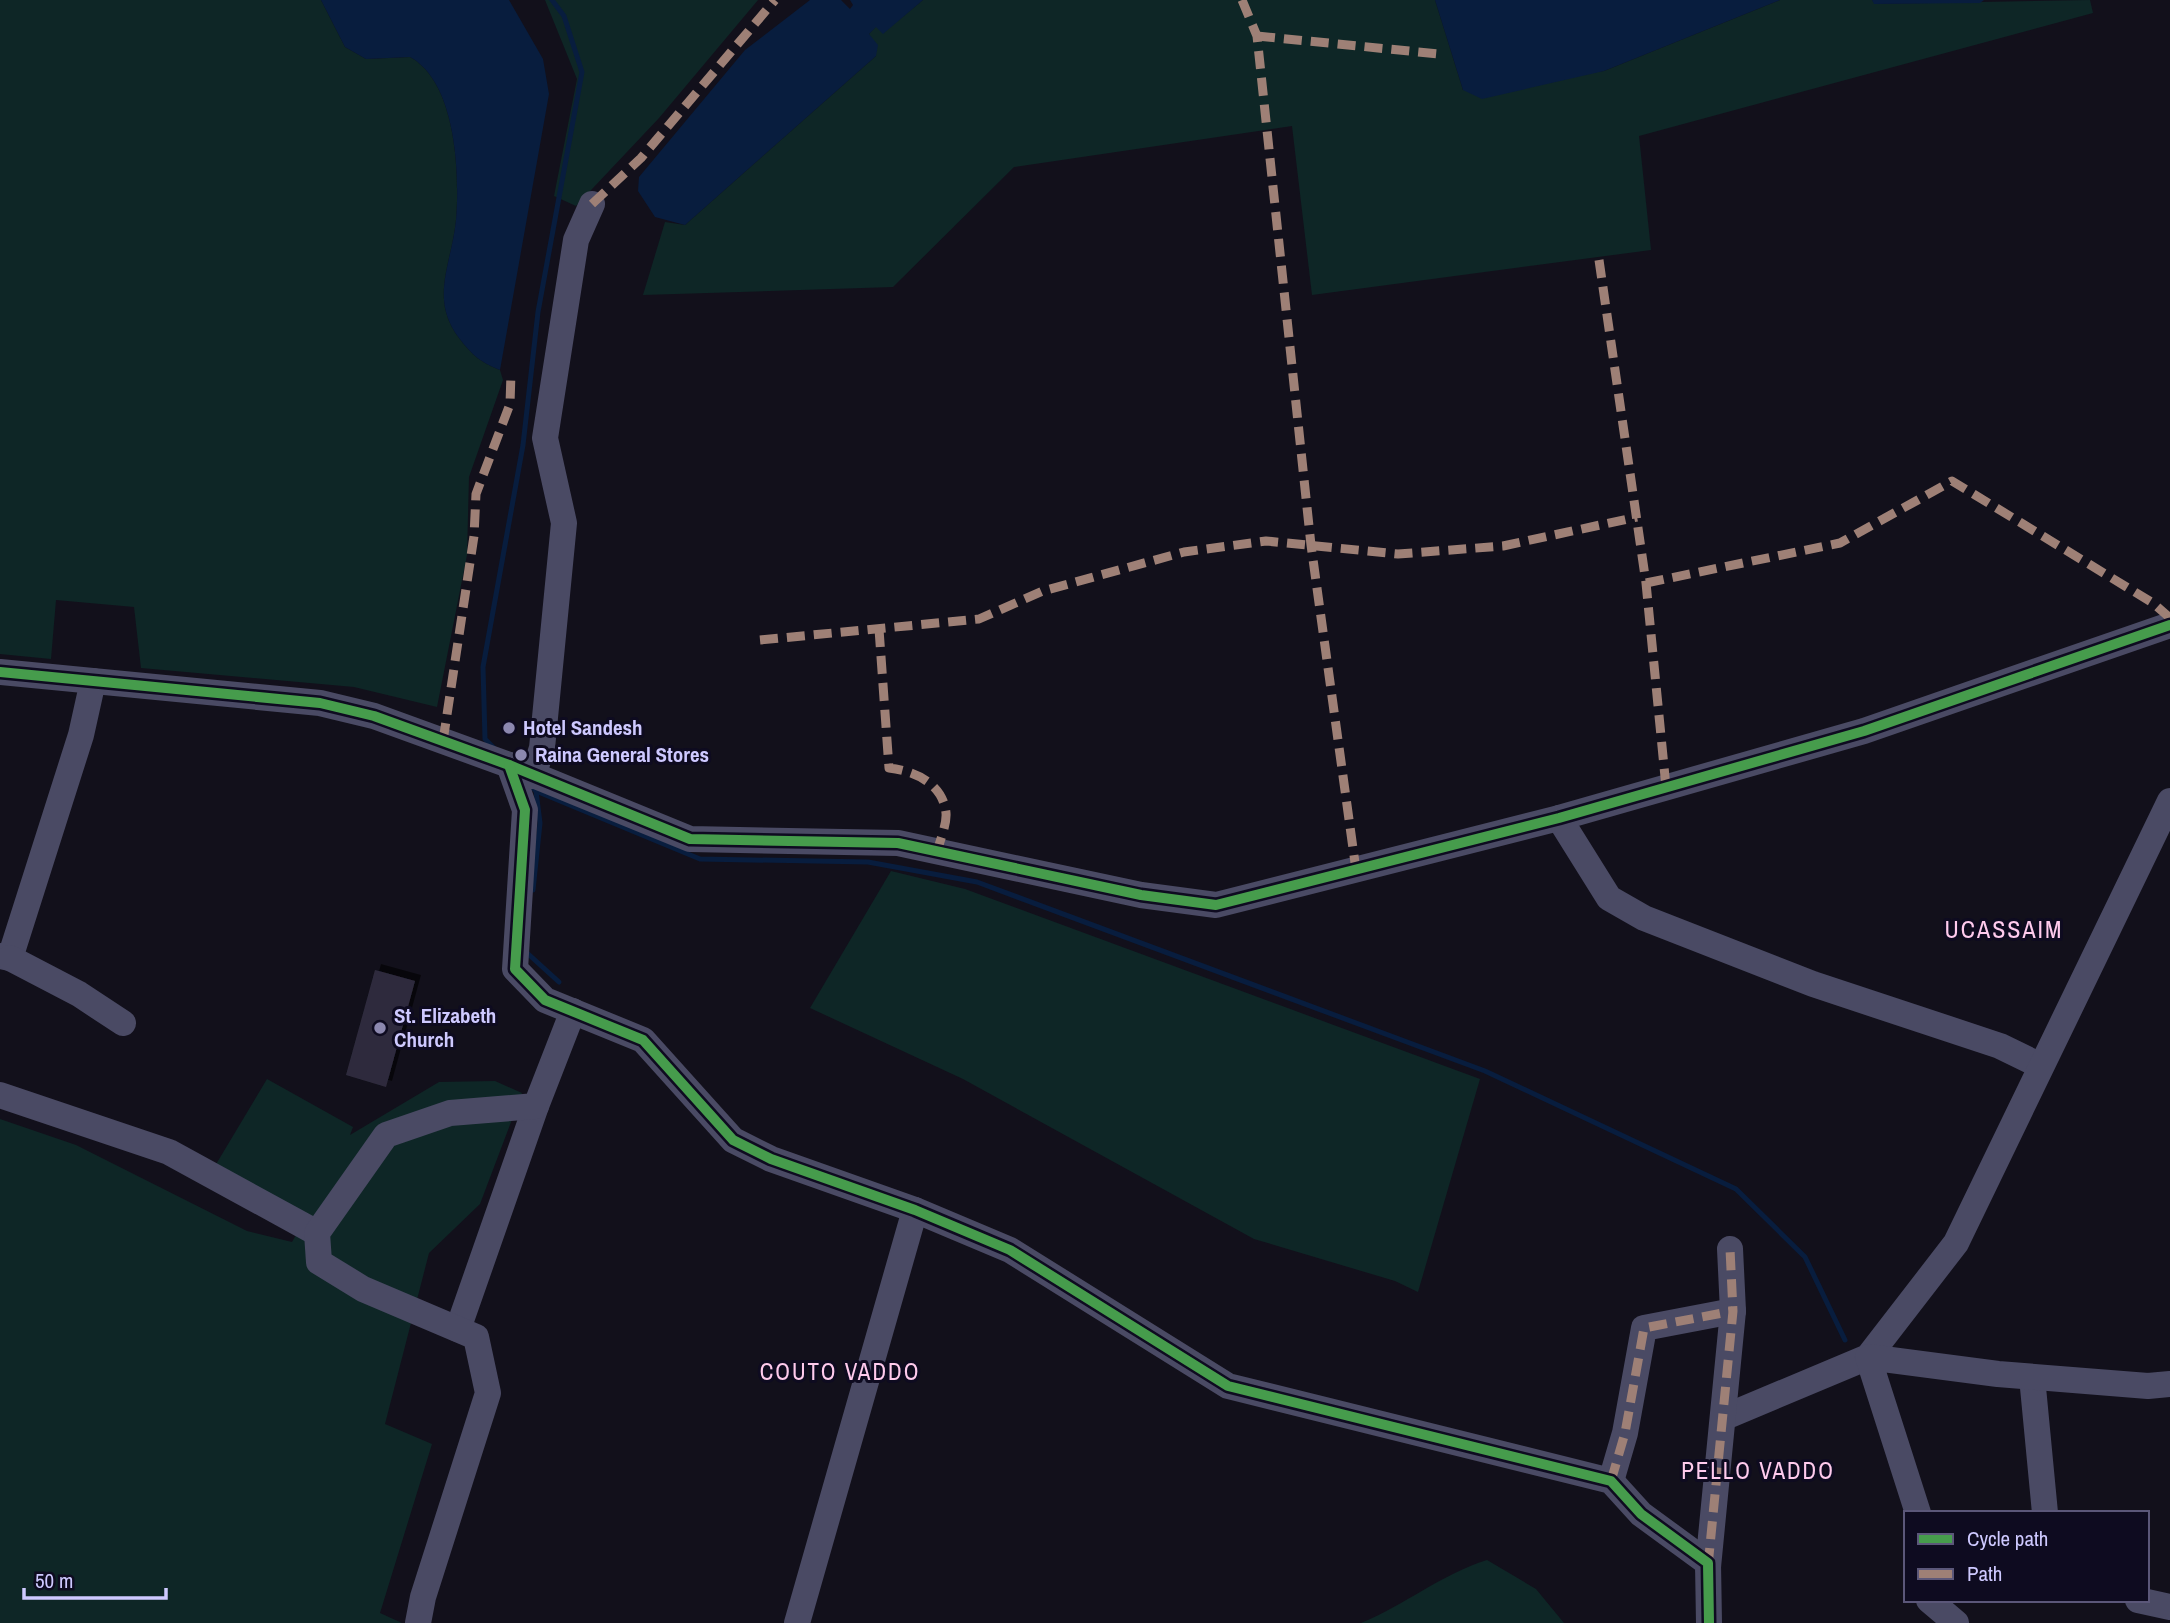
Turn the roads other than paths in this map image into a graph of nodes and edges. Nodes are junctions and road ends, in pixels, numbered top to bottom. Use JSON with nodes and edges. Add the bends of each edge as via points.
{"nodes":[{"id":1,"x":592,"y":204,"type":"dead end"},
{"id":2,"x":2170,"y":625,"type":"edge"},
{"id":3,"x":0,"y":672,"type":"edge"},
{"id":4,"x":93,"y":681,"type":"junction"},
{"id":5,"x":520,"y":771,"type":"junction"},
{"id":6,"x":2170,"y":801,"type":"edge"},
{"id":7,"x":1559,"y":818,"type":"junction"},
{"id":8,"x":5,"y":957,"type":"edge"},
{"id":9,"x":572,"y":1011,"type":"junction"},
{"id":10,"x":122,"y":1023,"type":"dead end"},
{"id":11,"x":2039,"y":1065,"type":"junction"},
{"id":12,"x":0,"y":1095,"type":"edge"},
{"id":13,"x":536,"y":1106,"type":"junction"},
{"id":14,"x":915,"y":1210,"type":"junction"},
{"id":15,"x":317,"y":1233,"type":"junction"},
{"id":16,"x":1730,"y":1249,"type":"dead end"},
{"id":17,"x":1733,"y":1311,"type":"junction"},
{"id":18,"x":458,"y":1329,"type":"junction"},
{"id":19,"x":1868,"y":1357,"type":"junction"},
{"id":20,"x":2032,"y":1377,"type":"junction"},
{"id":21,"x":2170,"y":1384,"type":"edge"},
{"id":22,"x":1725,"y":1418,"type":"junction"},
{"id":23,"x":1611,"y":1481,"type":"junction"},
{"id":24,"x":1917,"y":1511,"type":"edge"},
{"id":25,"x":2045,"y":1511,"type":"edge"},
{"id":26,"x":1708,"y":1567,"type":"junction"},
{"id":27,"x":1931,"y":1602,"type":"edge"},
{"id":28,"x":2147,"y":1602,"type":"edge"},
{"id":29,"x":2170,"y":1607,"type":"edge"},
{"id":30,"x":418,"y":1623,"type":"edge"},
{"id":31,"x":797,"y":1623,"type":"edge"},
{"id":32,"x":1709,"y":1623,"type":"edge"},
{"id":33,"x":1956,"y":1623,"type":"edge"}],
"edges":[{"from":1,"to":5,"type":"street","via":[[576,240],[545,438],[564,523],[542,748]]},
{"from":2,"to":7,"type":"street","via":[[1864,731]]},
{"from":3,"to":4,"type":"street"},
{"from":4,"to":5,"type":"street","via":[[320,703],[374,716]]},
{"from":4,"to":8,"type":"street","via":[[81,735]]},
{"from":5,"to":7,"type":"street","via":[[690,839],[898,843],[1141,895],[1216,905]]},
{"from":5,"to":9,"type":"street","via":[[525,810],[515,969],[545,1000]]},
{"from":6,"to":11,"type":"street"},
{"from":7,"to":11,"type":"street","via":[[1608,898],[1644,918],[1813,984],[2000,1046]]},
{"from":8,"to":10,"type":"street","via":[[79,994]]},
{"from":9,"to":13,"type":"street"},
{"from":9,"to":14,"type":"street","via":[[643,1040],[733,1140],[771,1159]]},
{"from":11,"to":19,"type":"street","via":[[1956,1243]]},
{"from":12,"to":15,"type":"street","via":[[169,1152]]},
{"from":13,"to":15,"type":"street","via":[[450,1113],[386,1135]]},
{"from":13,"to":18,"type":"street"},
{"from":14,"to":23,"type":"street","via":[[1010,1250],[1228,1386]]},
{"from":14,"to":31,"type":"street"},
{"from":15,"to":18,"type":"street","via":[[319,1262],[363,1289]]},
{"from":16,"to":17,"type":"street"},
{"from":17,"to":22,"type":"street"},
{"from":17,"to":23,"type":"street","via":[[1644,1328],[1625,1433]]},
{"from":18,"to":30,"type":"street","via":[[477,1337],[488,1393]]},
{"from":19,"to":20,"type":"street"},
{"from":19,"to":22,"type":"street"},
{"from":19,"to":24,"type":"street"},
{"from":20,"to":21,"type":"street","via":[[2148,1387]]},
{"from":20,"to":25,"type":"street"},
{"from":22,"to":26,"type":"street"},
{"from":23,"to":26,"type":"street","via":[[1641,1514]]},
{"from":26,"to":32,"type":"street"},
{"from":27,"to":33,"type":"street"},
{"from":28,"to":29,"type":"street"}]}
